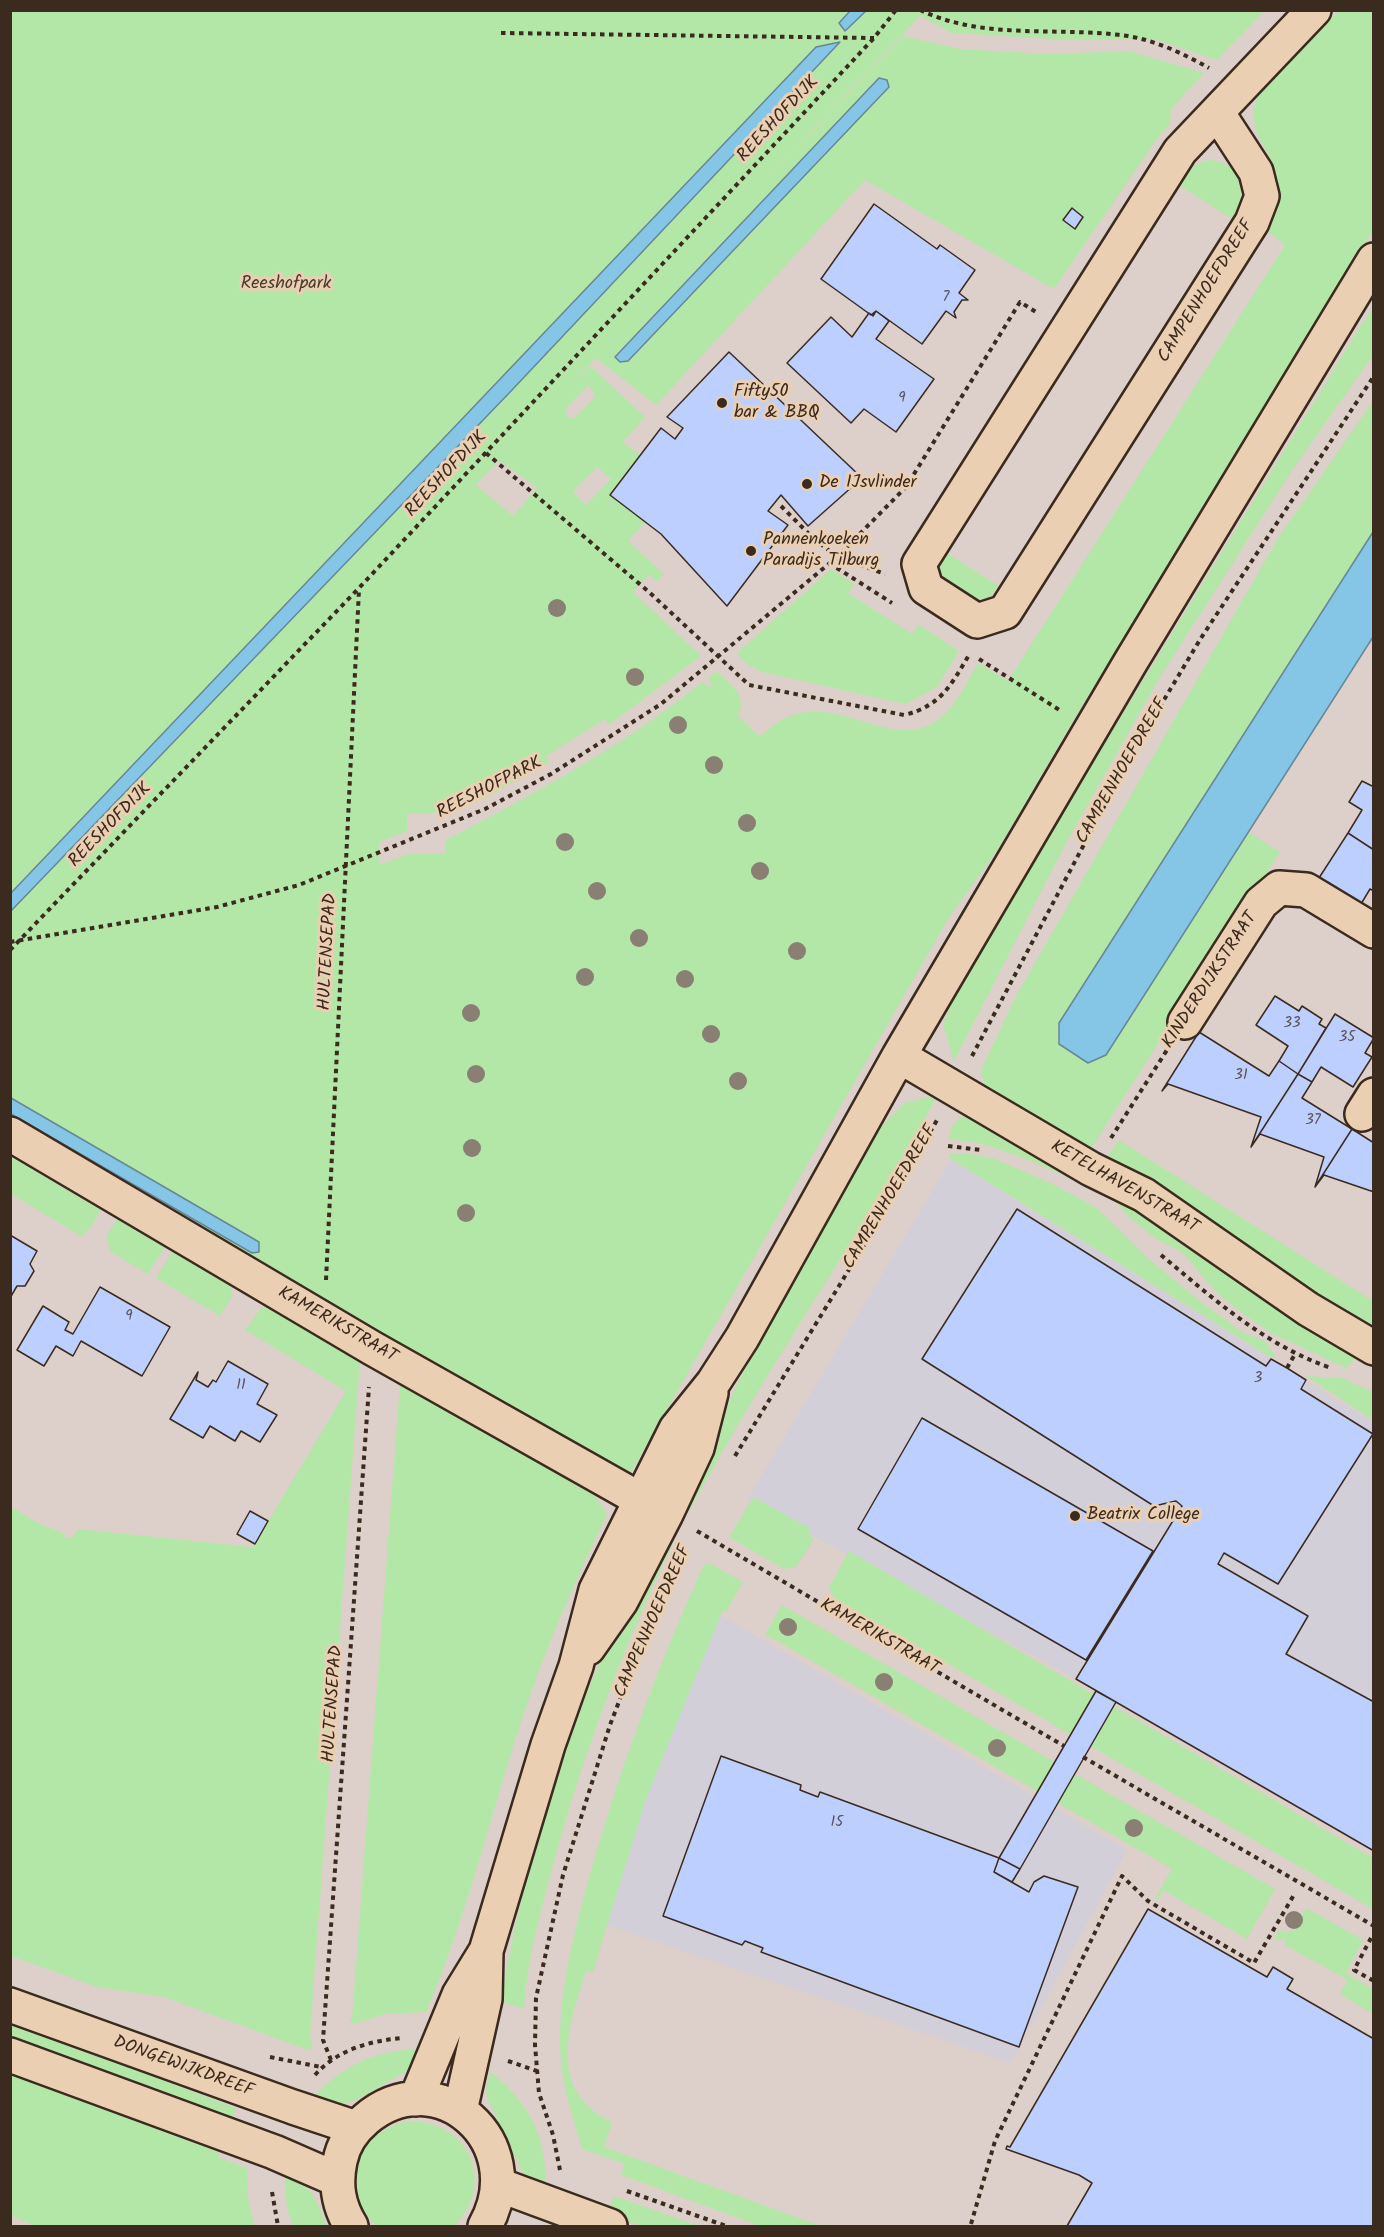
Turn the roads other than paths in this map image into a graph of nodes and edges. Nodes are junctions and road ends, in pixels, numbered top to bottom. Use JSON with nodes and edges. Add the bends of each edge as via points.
{"nodes":[{"id":1,"x":1314,"y":10,"type":"edge"},
{"id":2,"x":1217,"y":112,"type":"junction"},
{"id":3,"x":1374,"y":260,"type":"edge"},
{"id":4,"x":1374,"y":931,"type":"edge"},
{"id":5,"x":1185,"y":1022,"type":"road end"},
{"id":6,"x":899,"y":1056,"type":"junction"},
{"id":7,"x":10,"y":1134,"type":"edge"},
{"id":8,"x":1374,"y":1348,"type":"edge"},
{"id":9,"x":653,"y":1506,"type":"junction"},
{"id":10,"x":486,"y":1951,"type":"junction"},
{"id":11,"x":10,"y":2005,"type":"edge"},
{"id":12,"x":10,"y":2055,"type":"edge"},
{"id":13,"x":416,"y":2099,"type":"junction"},
{"id":14,"x":460,"y":2111,"type":"junction"},
{"id":15,"x":356,"y":2128,"type":"junction"},
{"id":16,"x":336,"y":2179,"type":"junction"},
{"id":17,"x":499,"y":2185,"type":"junction"},
{"id":18,"x":351,"y":2226,"type":"edge"},
{"id":19,"x":485,"y":2226,"type":"edge"},
{"id":20,"x":610,"y":2226,"type":"edge"}],
"edges":[{"from":1,"to":2,"type":"street"},
{"from":2,"to":2,"type":"street","name":"CAMPENHOEFDREEF","via":[[1256,172],[1262,196],[1252,222],[1005,612],[977,621],[926,588],[919,564],[1180,151]]},
{"from":3,"to":6,"type":"street","name":"CAMPENHOEFDREEF","via":[[1130,663]]},
{"from":4,"to":5,"type":"street","name":"KINDERDIJKSTRAAT","via":[[1306,890],[1279,888],[1261,903]]},
{"from":6,"to":8,"type":"street","name":"KETELHAVENSTRAAT","via":[[1091,1169],[1144,1195],[1308,1309]]},
{"from":6,"to":9,"type":"street","name":"CAMPENHOEFDREEF","via":[[713,1383],[697,1448]]},
{"from":7,"to":9,"type":"street","name":"KAMERIKSTRAAT","via":[[372,1348]]},
{"from":9,"to":10,"type":"street","name":"CAMPENHOEFDREEF","via":[[621,1601],[576,1666]]},
{"from":10,"to":13,"type":"street","name":"CAMPENHOEFDREEF","via":[[459,1995]]},
{"from":10,"to":14,"type":"street","name":"CAMPENHOEFDREEF","via":[[485,1999]]},
{"from":11,"to":15,"type":"street","name":"DONGEWIJKDREEF"},
{"from":12,"to":16,"type":"street","via":[[274,2152]]},
{"from":13,"to":14,"type":"street","via":[[439,2102]]},
{"from":13,"to":15,"type":"street","via":[[394,2103]]},
{"from":14,"to":17,"type":"street","via":[[477,2124],[490,2142],[498,2163]]},
{"from":15,"to":16,"type":"street","via":[[342,2152]]},
{"from":16,"to":18,"type":"street","via":[[339,2199]]},
{"from":17,"to":19,"type":"street","via":[[494,2210]]},
{"from":17,"to":20,"type":"street"}]}
